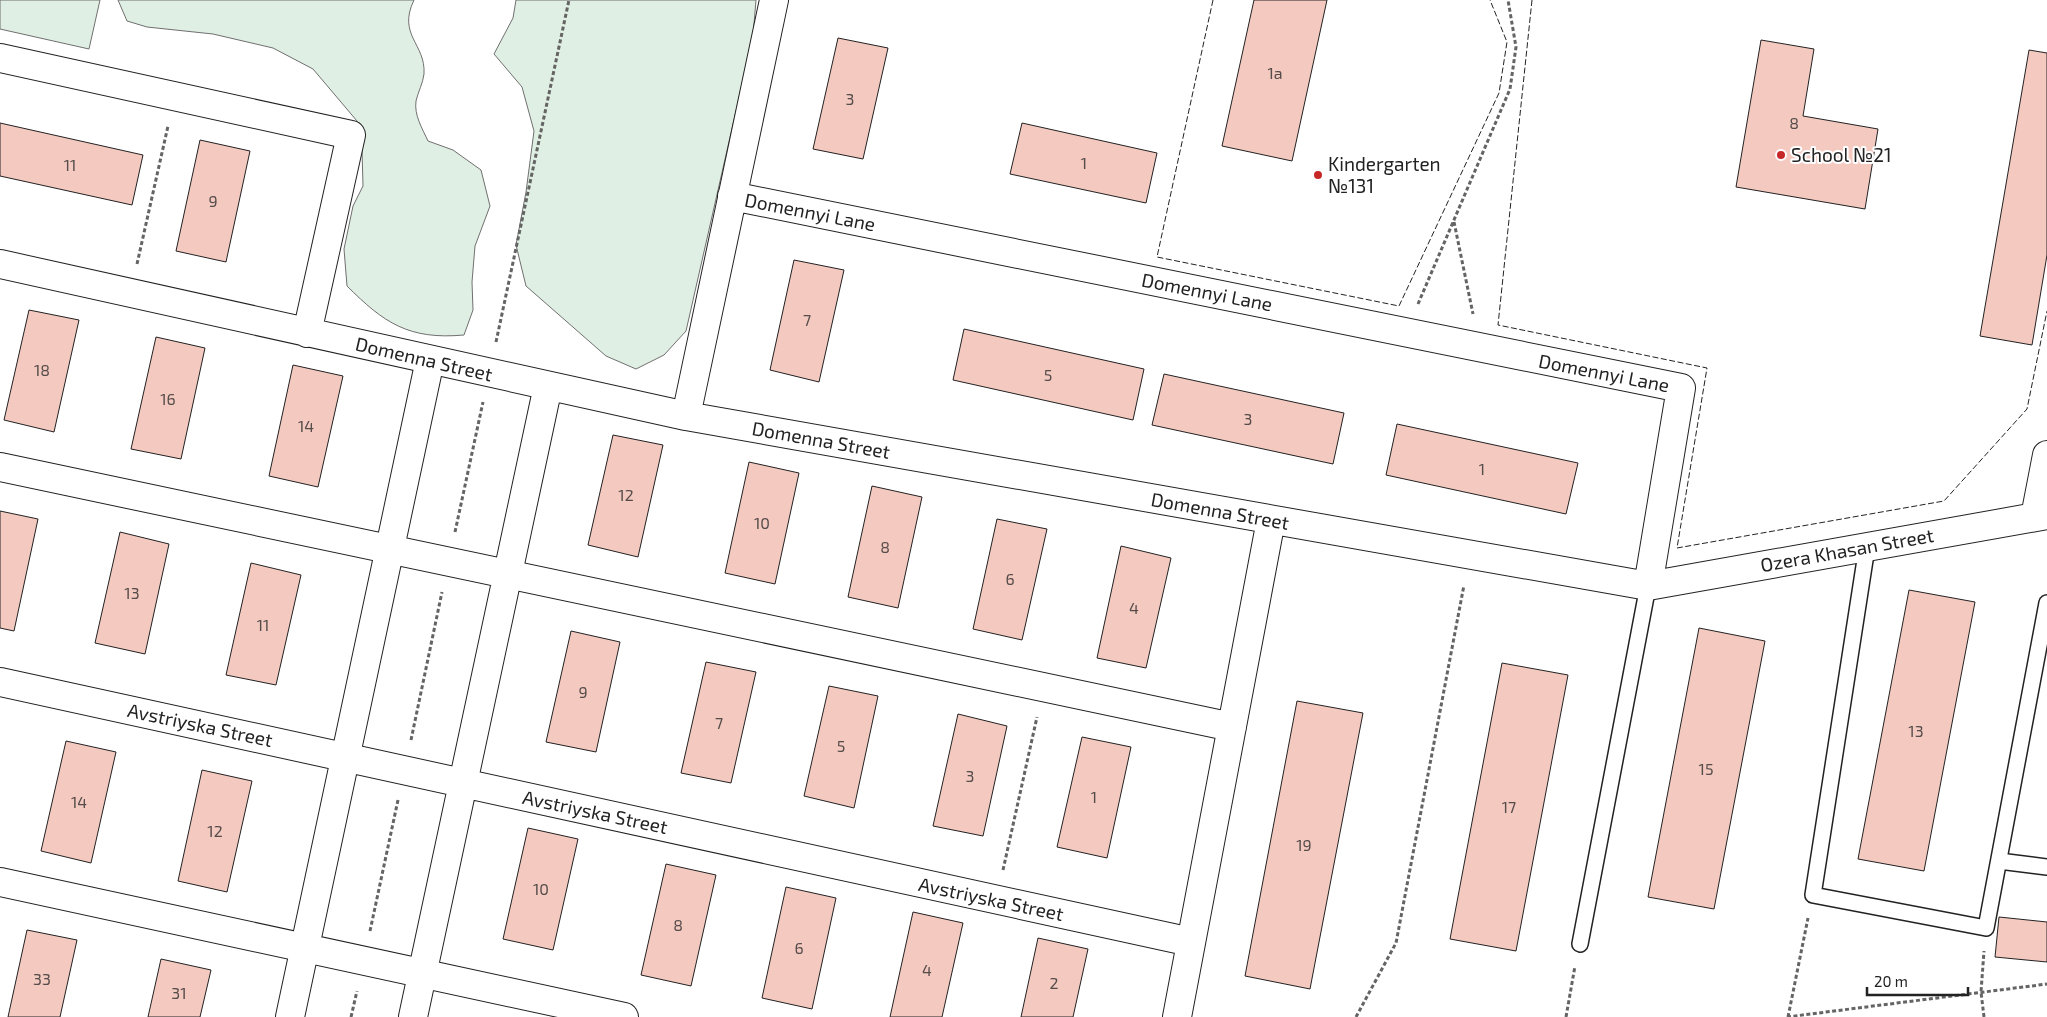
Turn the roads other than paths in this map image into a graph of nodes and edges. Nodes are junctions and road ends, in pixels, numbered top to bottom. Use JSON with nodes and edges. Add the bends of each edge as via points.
{"nodes":[{"id":1,"x":774,"y":0,"type":"edge"},
{"id":2,"x":0,"y":58,"type":"edge"},
{"id":3,"x":732,"y":196,"type":"junction"},
{"id":4,"x":0,"y":264,"type":"edge"},
{"id":5,"x":307,"y":332,"type":"junction"},
{"id":6,"x":430,"y":360,"type":"junction"},
{"id":7,"x":548,"y":386,"type":"junction"},
{"id":8,"x":686,"y":416,"type":"junction"},
{"id":9,"x":2047,"y":454,"type":"edge"},
{"id":10,"x":0,"y":467,"type":"edge"},
{"id":11,"x":2041,"y":516,"type":"edge"},
{"id":12,"x":1271,"y":520,"type":"junction"},
{"id":13,"x":1867,"y":547,"type":"junction"},
{"id":14,"x":390,"y":549,"type":"junction"},
{"id":15,"x":508,"y":574,"type":"junction"},
{"id":16,"x":1648,"y":586,"type":"junction"},
{"id":17,"x":2047,"y":603,"type":"edge"},
{"id":18,"x":0,"y":682,"type":"edge"},
{"id":19,"x":1232,"y":727,"type":"junction"},
{"id":20,"x":346,"y":757,"type":"junction"},
{"id":21,"x":463,"y":783,"type":"junction"},
{"id":22,"x":1999,"y":861,"type":"junction"},
{"id":23,"x":2047,"y":867,"type":"edge"},
{"id":24,"x":0,"y":882,"type":"edge"},
{"id":25,"x":1191,"y":942,"type":"junction"},
{"id":26,"x":1580,"y":944,"type":"road end"},
{"id":27,"x":305,"y":947,"type":"junction"},
{"id":28,"x":422,"y":973,"type":"junction"},
{"id":29,"x":290,"y":1017,"type":"edge"},
{"id":30,"x":413,"y":1017,"type":"edge"},
{"id":31,"x":624,"y":1017,"type":"edge"},
{"id":32,"x":1177,"y":1017,"type":"edge"}],
"edges":[{"from":1,"to":3,"type":"street","name":"Domennyi Lane"},
{"from":2,"to":5,"type":"street","via":[[351,135]]},
{"from":3,"to":8,"type":"street","name":"Domennyi Lane"},
{"from":3,"to":16,"type":"street","name":"Domennyi Lane","via":[[1681,388]]},
{"from":4,"to":5,"type":"street","name":"Domenna Street"},
{"from":5,"to":6,"type":"street","name":"Domenna Street"},
{"from":6,"to":7,"type":"street","name":"Domenna Street"},
{"from":6,"to":14,"type":"street"},
{"from":7,"to":8,"type":"street","name":"Domenna Street"},
{"from":7,"to":15,"type":"street"},
{"from":8,"to":12,"type":"street","name":"Domenna Street"},
{"from":9,"to":11,"type":"street"},
{"from":10,"to":14,"type":"street"},
{"from":11,"to":13,"type":"street","name":"Ozera Khasan Street"},
{"from":12,"to":16,"type":"street","name":"Domenna Street"},
{"from":12,"to":19,"type":"street"},
{"from":13,"to":16,"type":"street","name":"Ozera Khasan Street"},
{"from":13,"to":22,"type":"lane","via":[[1813,895],[1986,928]]},
{"from":14,"to":15,"type":"street"},
{"from":14,"to":20,"type":"street"},
{"from":15,"to":19,"type":"street"},
{"from":15,"to":21,"type":"street"},
{"from":16,"to":26,"type":"lane"},
{"from":17,"to":22,"type":"lane"},
{"from":18,"to":20,"type":"street","name":"Avstriyska Street"},
{"from":19,"to":25,"type":"street"},
{"from":20,"to":21,"type":"street","name":"Avstriyska Street"},
{"from":20,"to":27,"type":"street"},
{"from":21,"to":25,"type":"street","name":"Avstriyska Street"},
{"from":21,"to":28,"type":"street"},
{"from":22,"to":23,"type":"lane"},
{"from":24,"to":27,"type":"street"},
{"from":25,"to":32,"type":"street"},
{"from":27,"to":28,"type":"street"},
{"from":27,"to":29,"type":"street"},
{"from":28,"to":30,"type":"street"},
{"from":28,"to":31,"type":"street"}]}
